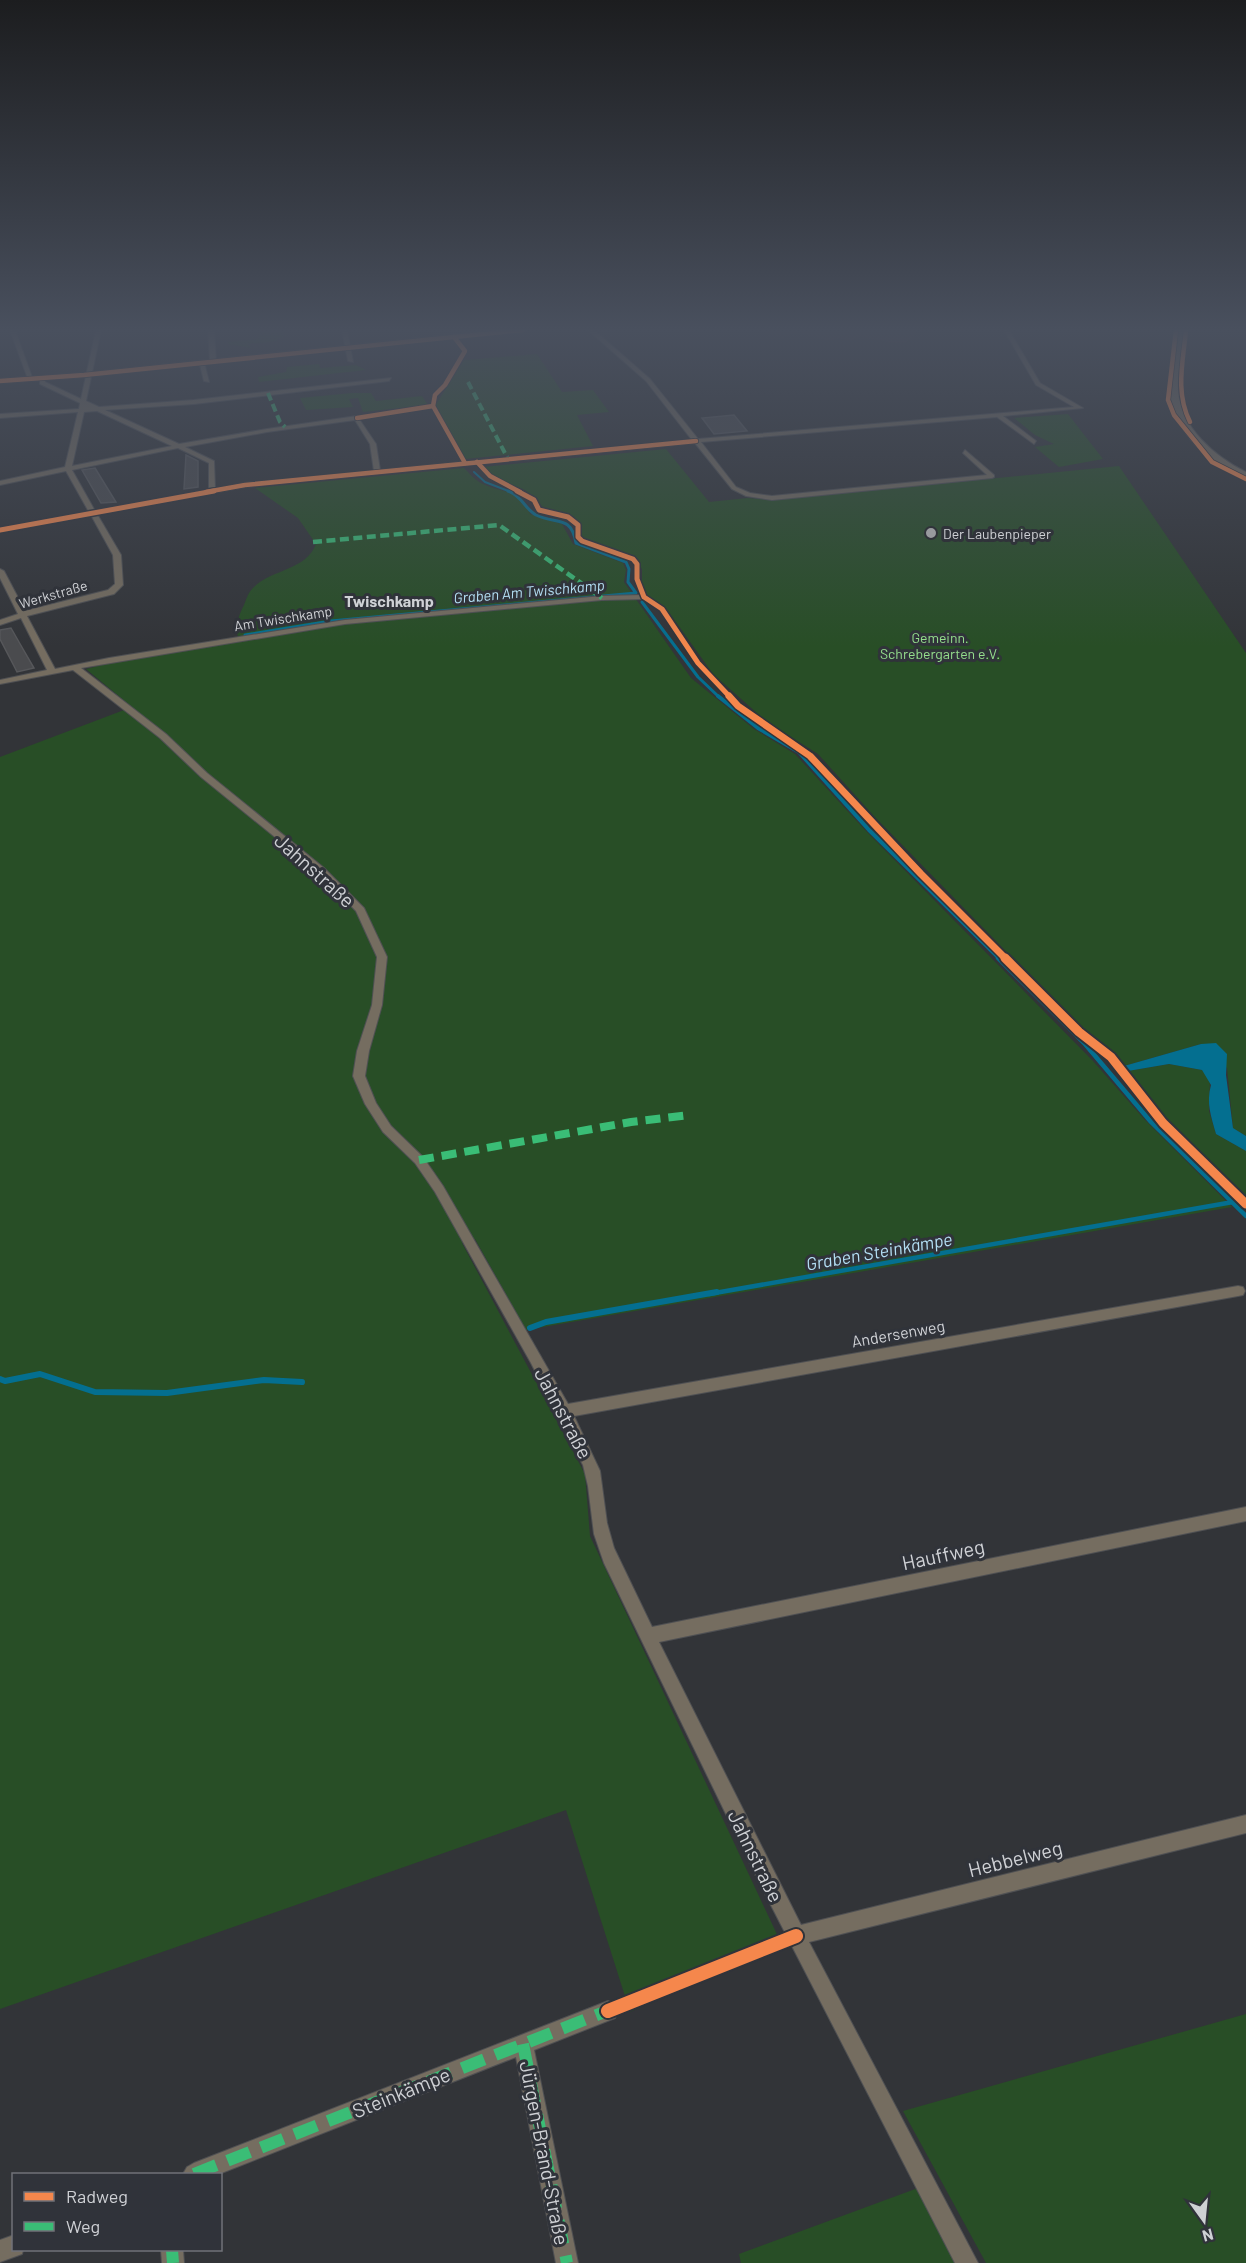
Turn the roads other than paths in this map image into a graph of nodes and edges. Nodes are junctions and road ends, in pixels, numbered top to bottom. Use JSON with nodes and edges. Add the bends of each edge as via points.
{"nodes":[{"id":1,"x":75,"y":436,"type":"edge"},
{"id":2,"x":158,"y":436,"type":"edge"},
{"id":3,"x":239,"y":436,"type":"edge"},
{"id":4,"x":368,"y":436,"type":"edge"},
{"id":5,"x":692,"y":436,"type":"edge"},
{"id":6,"x":759,"y":436,"type":"edge"},
{"id":7,"x":1025,"y":436,"type":"edge"},
{"id":8,"x":1197,"y":436,"type":"edge"},
{"id":9,"x":696,"y":441,"type":"junction"},
{"id":10,"x":1034,"y":442,"type":"dead end"},
{"id":11,"x":180,"y":446,"type":"junction"},
{"id":12,"x":965,"y":452,"type":"dead end"},
{"id":13,"x":68,"y":469,"type":"junction"},
{"id":14,"x":377,"y":472,"type":"junction"},
{"id":15,"x":1246,"y":476,"type":"edge"},
{"id":16,"x":0,"y":483,"type":"edge"},
{"id":17,"x":212,"y":490,"type":"junction"},
{"id":18,"x":95,"y":512,"type":"junction"},
{"id":19,"x":0,"y":530,"type":"edge"},
{"id":20,"x":0,"y":571,"type":"edge"},
{"id":21,"x":644,"y":597,"type":"dead end"},
{"id":22,"x":24,"y":617,"type":"junction"},
{"id":23,"x":0,"y":623,"type":"edge"},
{"id":24,"x":75,"y":667,"type":"junction"},
{"id":25,"x":52,"y":671,"type":"junction"},
{"id":26,"x":0,"y":682,"type":"edge"},
{"id":27,"x":1238,"y":1291,"type":"dead end"},
{"id":28,"x":564,"y":1411,"type":"junction"},
{"id":29,"x":1246,"y":1514,"type":"edge"},
{"id":30,"x":648,"y":1636,"type":"junction"},
{"id":31,"x":1246,"y":1824,"type":"edge"},
{"id":32,"x":796,"y":1936,"type":"junction"},
{"id":33,"x":608,"y":2010,"type":"dead end"},
{"id":34,"x":523,"y":2044,"type":"junction"},
{"id":35,"x":199,"y":2173,"type":"edge"},
{"id":36,"x":567,"y":2263,"type":"edge"},
{"id":37,"x":967,"y":2263,"type":"edge"}],
"edges":[{"from":1,"to":13,"type":"street"},
{"from":2,"to":11,"type":"street"},
{"from":3,"to":11,"type":"street"},
{"from":4,"to":14,"type":"street"},
{"from":5,"to":9,"type":"street"},
{"from":6,"to":9,"type":"street"},
{"from":7,"to":10,"type":"street"},
{"from":8,"to":15,"type":"main road","via":[[1214,458]]},
{"from":9,"to":12,"type":"street","via":[[734,488],[765,498],[992,476]]},
{"from":9,"to":14,"type":"street"},
{"from":11,"to":13,"type":"street"},
{"from":11,"to":17,"type":"street","via":[[212,462]]},
{"from":13,"to":16,"type":"street"},
{"from":13,"to":18,"type":"street"},
{"from":14,"to":17,"type":"street"},
{"from":17,"to":18,"type":"street"},
{"from":18,"to":19,"type":"street"},
{"from":18,"to":22,"type":"street","name":"Werkstraße","via":[[117,555],[119,585],[114,590],[33,611]]},
{"from":20,"to":22,"type":"street"},
{"from":21,"to":24,"type":"street","name":"Am Twischkamp","via":[[345,622]]},
{"from":22,"to":23,"type":"street","name":"Werkstraße"},
{"from":22,"to":25,"type":"street"},
{"from":24,"to":25,"type":"street","name":"Am Twischkamp"},
{"from":24,"to":28,"type":"street","name":"Jahnstraße","via":[[321,870],[360,910],[382,957],[377,1005],[359,1076],[387,1129],[418,1160],[439,1189]]},
{"from":25,"to":26,"type":"street","name":"Am Twischkamp"},
{"from":27,"to":28,"type":"street","name":"Andersenweg"},
{"from":28,"to":30,"type":"street","name":"Jahnstraße","via":[[592,1467],[605,1541]]},
{"from":29,"to":30,"type":"street","name":"Hauffweg"},
{"from":30,"to":32,"type":"street","name":"Jahnstraße"},
{"from":31,"to":32,"type":"street","name":"Hebbelweg"},
{"from":32,"to":37,"type":"street","name":"Jahnstraße"},
{"from":33,"to":34,"type":"street","name":"Steinkämpe"},
{"from":34,"to":35,"type":"street","name":"Steinkämpe"},
{"from":34,"to":36,"type":"street","name":"Jürgen-Brand-Straße"}]}
